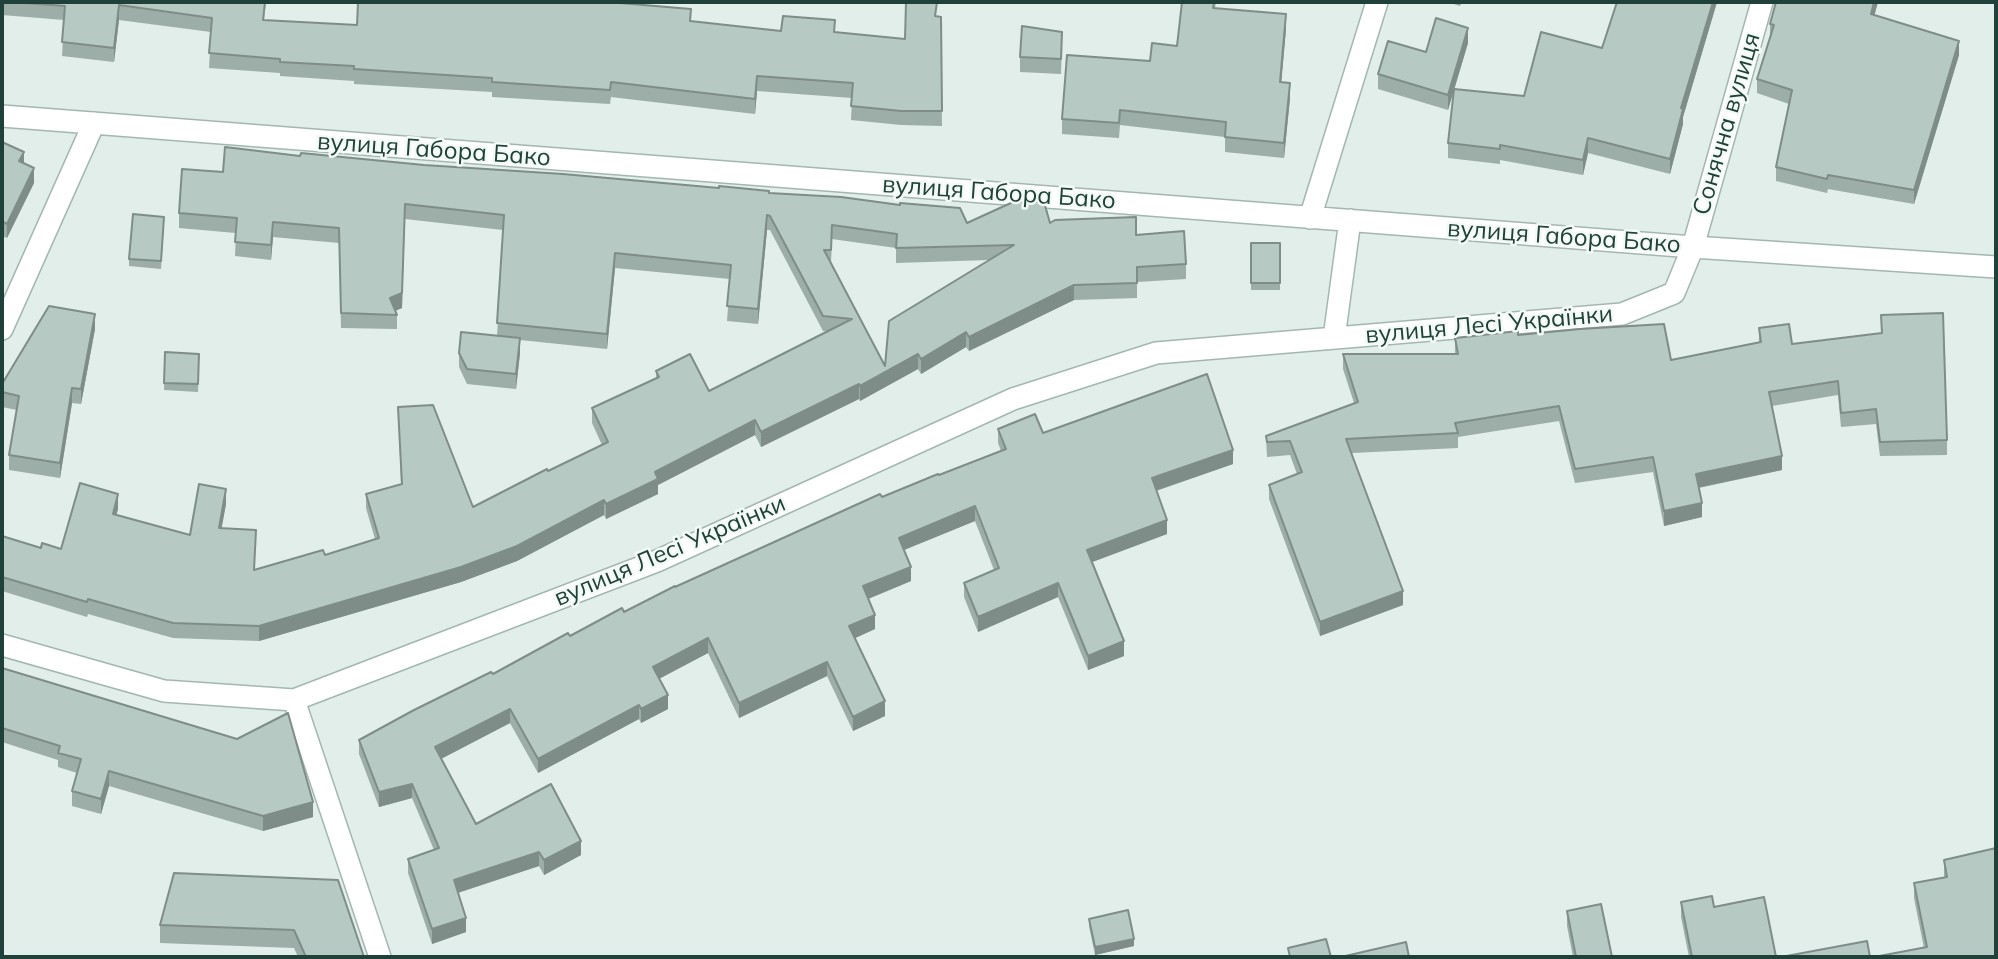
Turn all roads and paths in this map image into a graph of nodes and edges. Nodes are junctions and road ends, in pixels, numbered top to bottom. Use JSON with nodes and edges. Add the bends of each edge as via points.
{"nodes":[{"id":1,"x":1377,"y":2,"type":"edge"},
{"id":2,"x":1762,"y":2,"type":"edge"},
{"id":3,"x":2,"y":116,"type":"edge"},
{"id":4,"x":94,"y":123,"type":"junction"},
{"id":5,"x":1310,"y":218,"type":"junction"},
{"id":6,"x":1350,"y":220,"type":"junction"},
{"id":7,"x":1693,"y":247,"type":"junction"},
{"id":8,"x":1996,"y":267,"type":"edge"},
{"id":9,"x":2,"y":329,"type":"edge"},
{"id":10,"x":1335,"y":338,"type":"junction"},
{"id":11,"x":2,"y":645,"type":"edge"},
{"id":12,"x":293,"y":699,"type":"junction"},
{"id":13,"x":380,"y":957,"type":"edge"}],
"edges":[{"from":1,"to":5,"type":"street"},
{"from":2,"to":7,"type":"street","name":"Сонячна вулиця"},
{"from":3,"to":4,"type":"street","name":"вулиця Габора Бако"},
{"from":4,"to":5,"type":"street","name":"вулиця Габора Бако"},
{"from":4,"to":9,"type":"street"},
{"from":5,"to":6,"type":"street","name":"вулиця Габора Бако"},
{"from":6,"to":7,"type":"street","name":"вулиця Габора Бако"},
{"from":6,"to":10,"type":"street","name":"вулиця Лесі Українки"},
{"from":7,"to":8,"type":"street","name":"вулиця Габора Бако"},
{"from":7,"to":10,"type":"street","name":"вулиця Лесі Українки","via":[[1674,293],[1622,314]]},
{"from":10,"to":12,"type":"street","name":"вулиця Лесі Українки","via":[[1156,354],[1013,399],[657,561]]},
{"from":11,"to":12,"type":"street","name":"вулиця Лесі Українки","via":[[164,691]]},
{"from":12,"to":13,"type":"street"}]}
